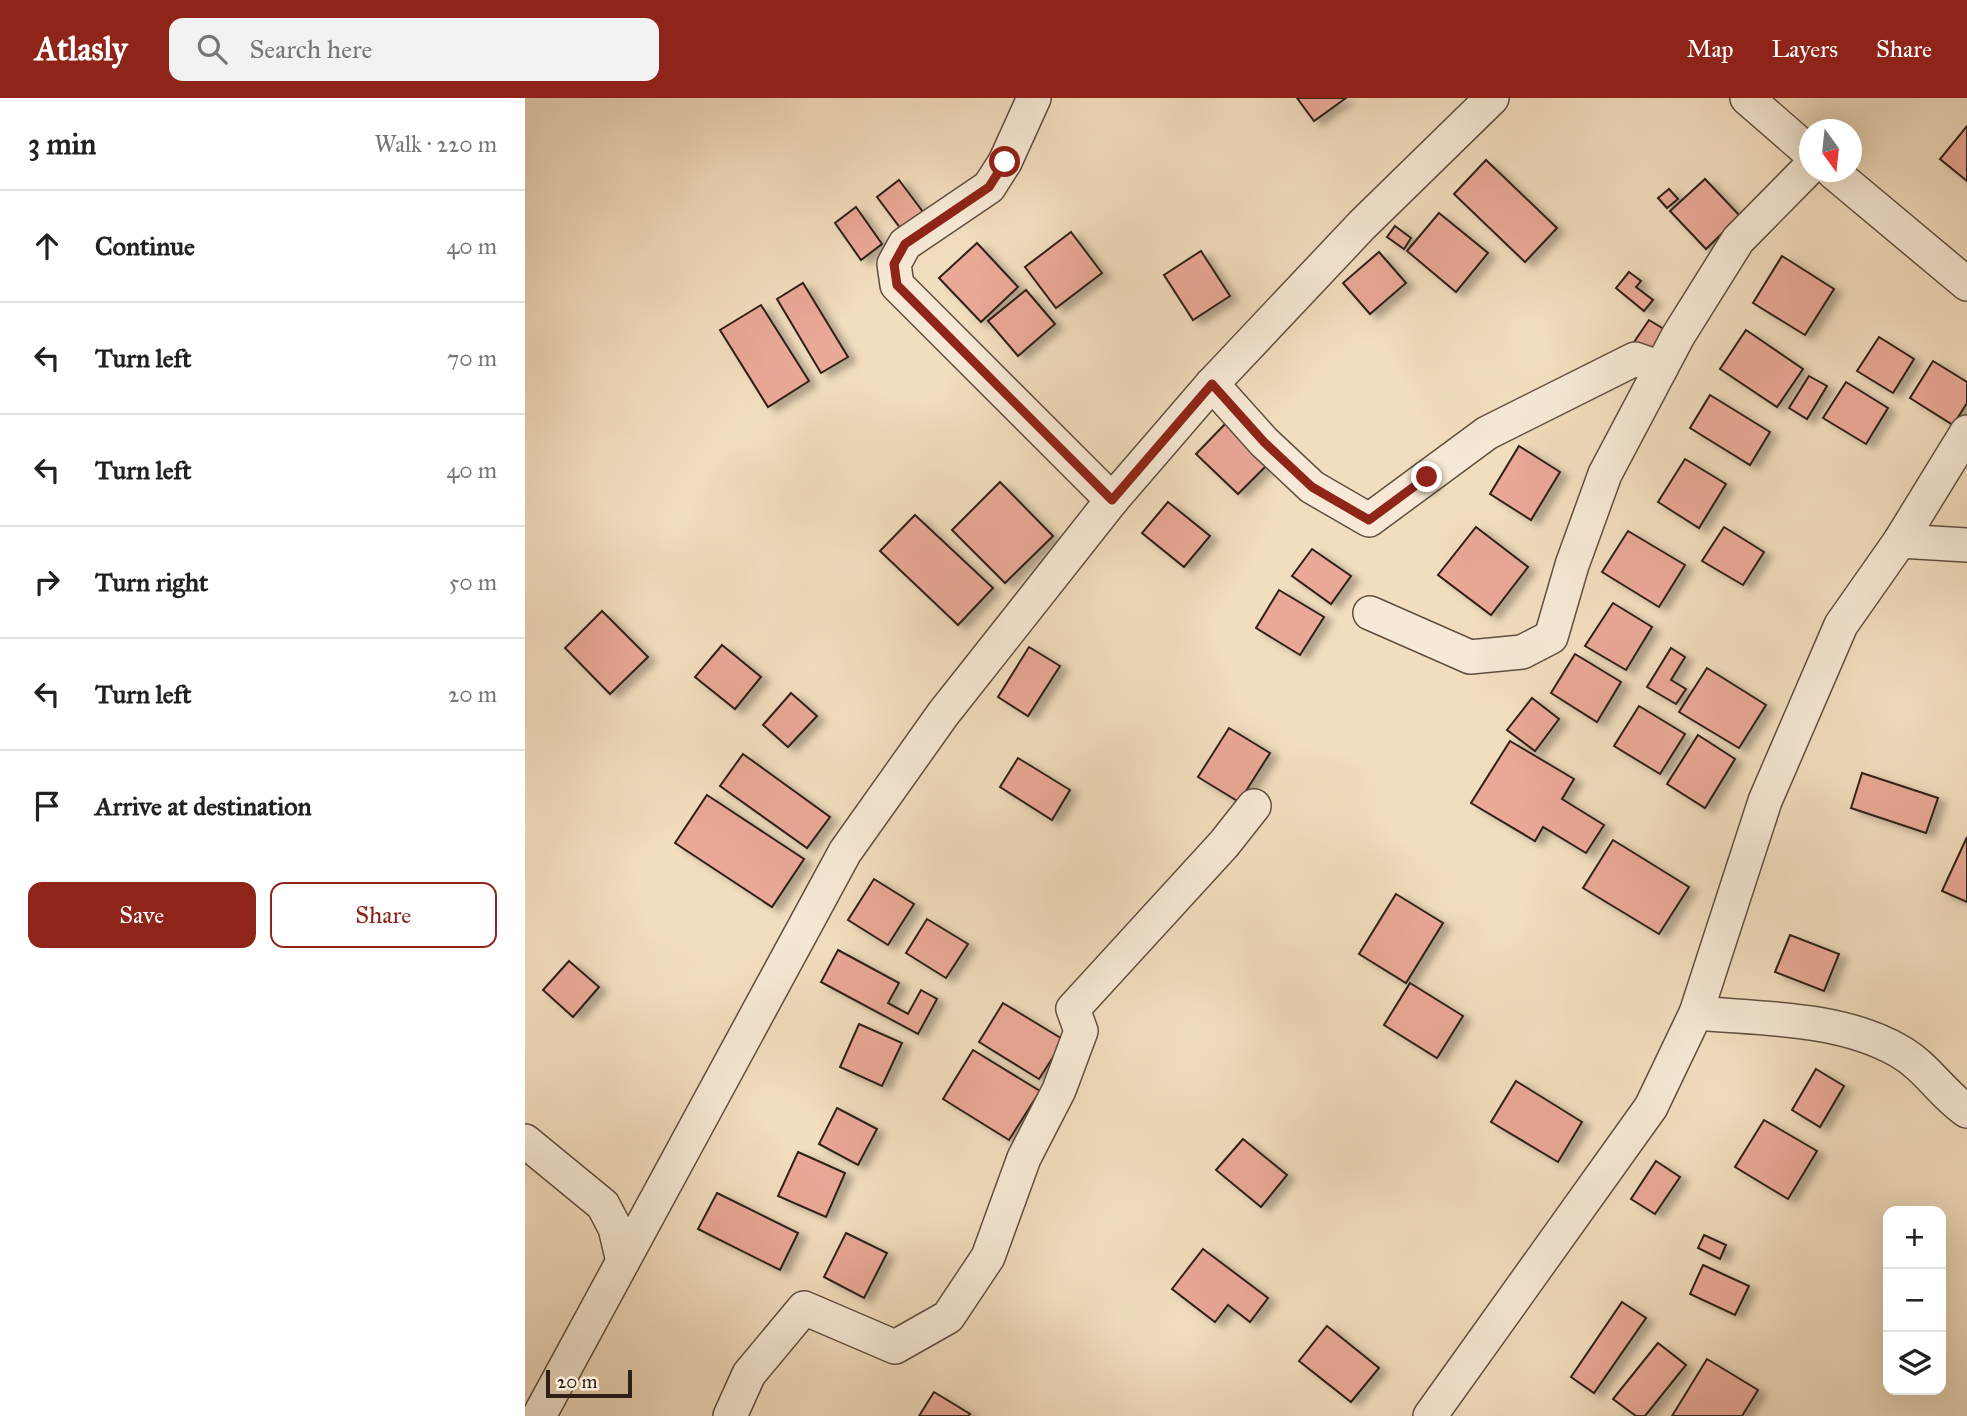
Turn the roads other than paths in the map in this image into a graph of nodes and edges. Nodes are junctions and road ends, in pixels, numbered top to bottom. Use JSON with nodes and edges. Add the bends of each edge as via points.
{"nodes":[{"id":1,"x":1034,"y":98,"type":"edge"},
{"id":2,"x":1492,"y":98,"type":"edge"},
{"id":3,"x":1747,"y":98,"type":"edge"},
{"id":4,"x":1799,"y":143,"type":"edge"},
{"id":5,"x":1799,"y":178,"type":"edge"},
{"id":6,"x":1845,"y":182,"type":"edge"},
{"id":7,"x":1967,"y":284,"type":"edge"},
{"id":8,"x":1661,"y":368,"type":"junction"},
{"id":9,"x":1212,"y":384,"type":"junction"},
{"id":10,"x":1967,"y":432,"type":"edge"},
{"id":11,"x":1112,"y":500,"type":"junction"},
{"id":12,"x":1900,"y":541,"type":"junction"},
{"id":13,"x":1967,"y":545,"type":"edge"},
{"id":14,"x":1370,"y":613,"type":"dead end"},
{"id":15,"x":1254,"y":806,"type":"dead end"},
{"id":16,"x":1696,"y":1013,"type":"junction"},
{"id":17,"x":1967,"y":1111,"type":"edge"},
{"id":18,"x":525,"y":1141,"type":"edge"},
{"id":19,"x":623,"y":1261,"type":"junction"},
{"id":20,"x":539,"y":1416,"type":"edge"},
{"id":21,"x":730,"y":1416,"type":"edge"},
{"id":22,"x":1430,"y":1416,"type":"edge"}],
"edges":[{"from":1,"to":11,"type":"street","via":[[989,187],[905,244],[894,264],[897,285]]},
{"from":2,"to":9,"type":"street","via":[[1362,225]]},
{"from":3,"to":4,"type":"street"},
{"from":5,"to":8,"type":"street","via":[[1738,240]]},
{"from":6,"to":7,"type":"street"},
{"from":8,"to":9,"type":"street","via":[[1635,359],[1486,433],[1369,520],[1312,487]]},
{"from":8,"to":14,"type":"street","via":[[1605,474],[1551,637],[1522,652],[1470,657]]},
{"from":9,"to":11,"type":"street"},
{"from":10,"to":12,"type":"street"},
{"from":11,"to":19,"type":"street","via":[[983,660],[845,852]]},
{"from":12,"to":13,"type":"street"},
{"from":12,"to":16,"type":"street","via":[[1841,625],[1804,707],[1765,801]]},
{"from":15,"to":21,"type":"street","via":[[1073,1009],[1081,1031],[1059,1090],[1024,1158],[988,1257],[948,1317],[895,1347],[804,1308],[749,1374]]},
{"from":16,"to":17,"type":"street","via":[[1811,1023],[1879,1041],[1902,1052]]},
{"from":16,"to":22,"type":"street","via":[[1651,1107]]},
{"from":18,"to":19,"type":"street","via":[[603,1205],[615,1228]]},
{"from":19,"to":20,"type":"street"}]}
